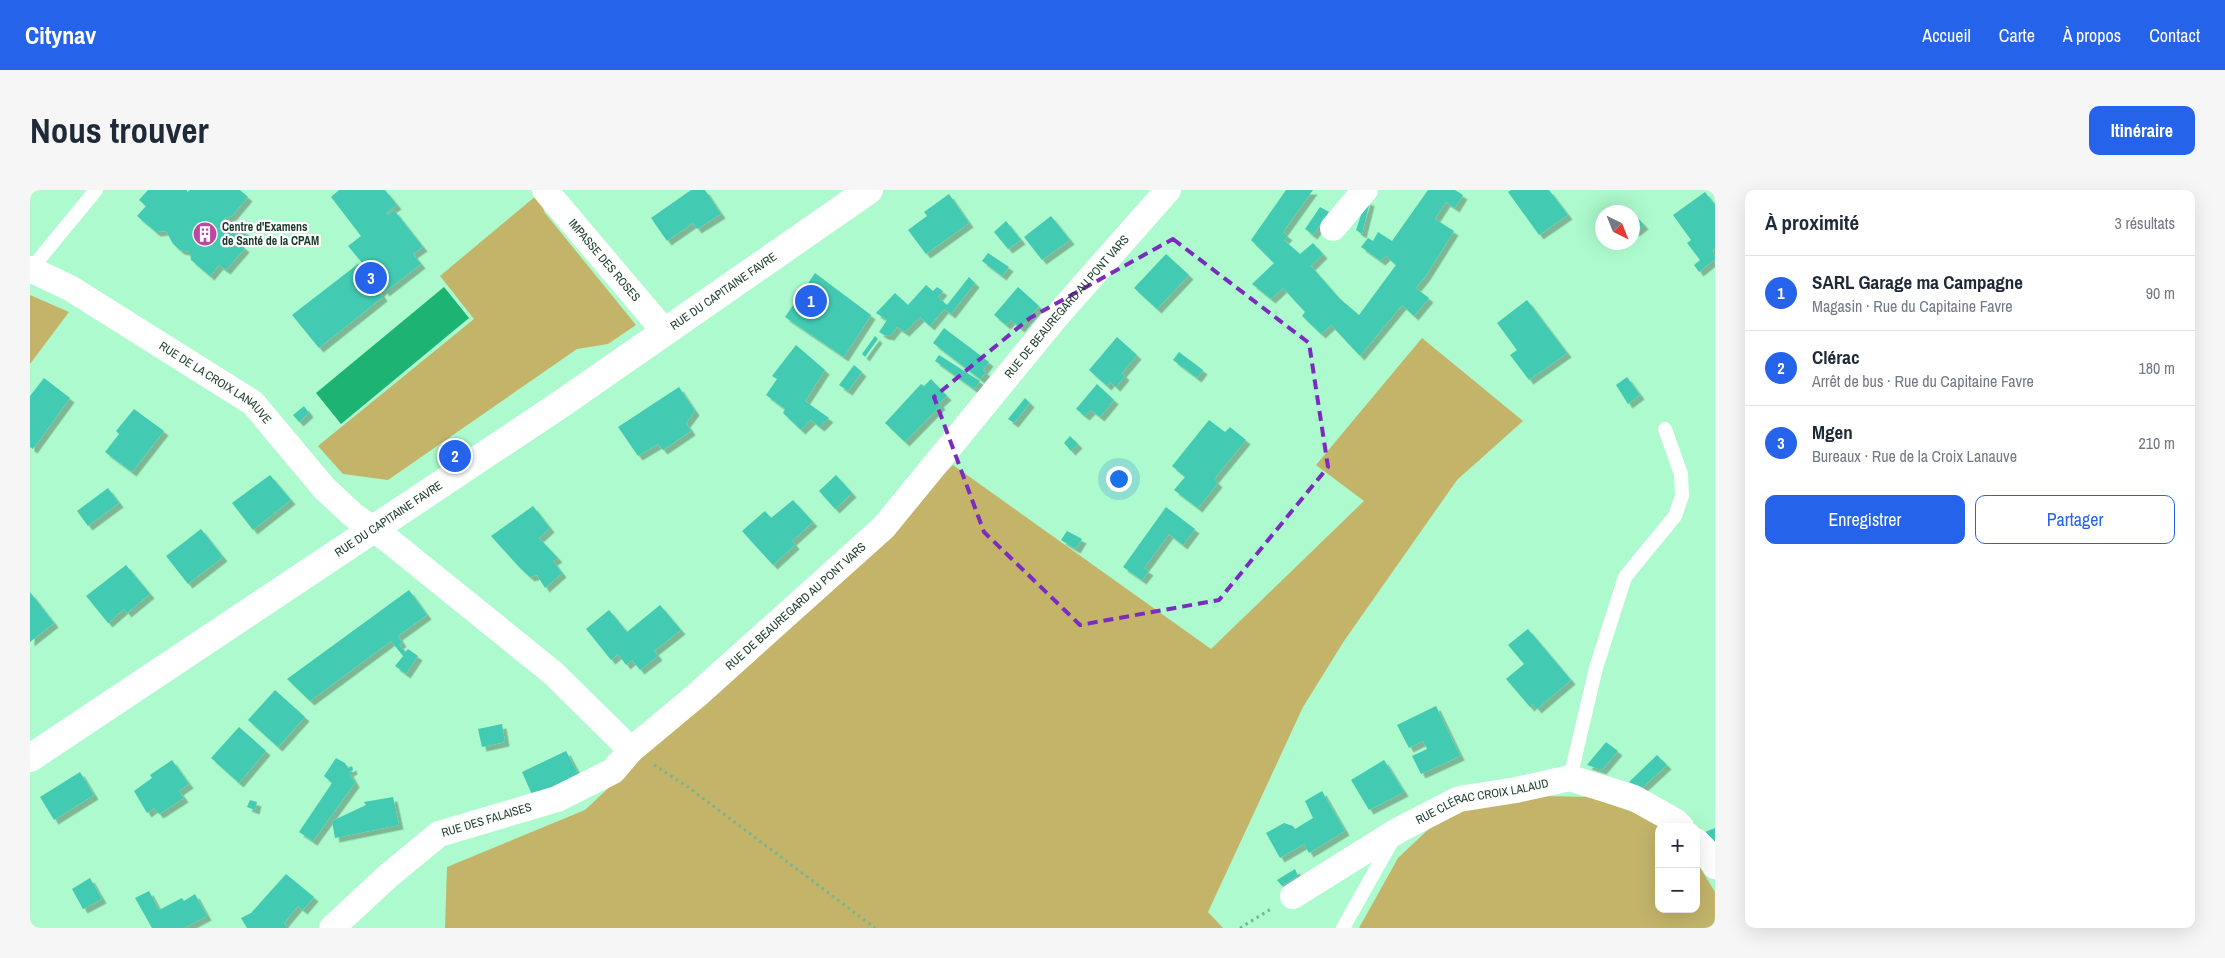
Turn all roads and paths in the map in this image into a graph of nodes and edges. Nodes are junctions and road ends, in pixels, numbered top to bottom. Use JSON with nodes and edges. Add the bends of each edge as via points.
{"nodes":[{"id":1,"x":96,"y":190,"type":"edge"},
{"id":2,"x":545,"y":190,"type":"edge"},
{"id":3,"x":869,"y":190,"type":"edge"},
{"id":4,"x":1168,"y":190,"type":"edge"},
{"id":5,"x":1365,"y":190,"type":"edge"},
{"id":6,"x":1333,"y":228,"type":"dead end"},
{"id":7,"x":31,"y":269,"type":"edge"},
{"id":8,"x":665,"y":332,"type":"junction"},
{"id":9,"x":1665,"y":429,"type":"dead end"},
{"id":10,"x":372,"y":530,"type":"junction"},
{"id":11,"x":630,"y":750,"type":"junction"},
{"id":12,"x":30,"y":758,"type":"edge"},
{"id":13,"x":1570,"y":778,"type":"junction"},
{"id":14,"x":1677,"y":823,"type":"edge"},
{"id":15,"x":1398,"y":831,"type":"junction"},
{"id":16,"x":1700,"y":845,"type":"edge"},
{"id":17,"x":1715,"y":866,"type":"edge"},
{"id":18,"x":1293,"y":896,"type":"joint"},
{"id":19,"x":332,"y":928,"type":"edge"},
{"id":20,"x":875,"y":928,"type":"edge"},
{"id":21,"x":1240,"y":928,"type":"edge"},
{"id":22,"x":1343,"y":928,"type":"edge"}],
"edges":[{"from":1,"to":7,"type":"lane"},
{"from":2,"to":8,"type":"street","name":"IMPASSE DES ROSES"},
{"from":3,"to":8,"type":"street","name":"RUE DU CAPITAINE FAVRE"},
{"from":4,"to":11,"type":"street","name":"RUE DE BEAUREGARD AU PONT VARS","via":[[1055,318],[884,527],[697,695]]},
{"from":5,"to":6,"type":"street"},
{"from":7,"to":10,"type":"street","name":"RUE DE LA CROIX LANAUVE","via":[[70,288],[253,404],[324,488]]},
{"from":8,"to":10,"type":"street","name":"RUE DU CAPITAINE FAVRE"},
{"from":9,"to":13,"type":"lane","via":[[1681,474],[1682,496],[1675,516],[1625,577],[1596,668]]},
{"from":10,"to":11,"type":"street","via":[[553,673]]},
{"from":10,"to":12,"type":"street","name":"RUE DU CAPITAINE FAVRE"},
{"from":11,"to":19,"type":"street","name":"RUE DES FALAISES","via":[[613,771],[557,800],[439,834]]},
{"from":11,"to":20,"type":"path","via":[[688,787]]},
{"from":13,"to":14,"type":"street","name":"RUE CLÉRAC CROIX LALAUD","via":[[1634,798]]},
{"from":13,"to":15,"type":"street","name":"RUE CLÉRAC CROIX LALAUD","via":[[1459,799]]},
{"from":15,"to":18,"type":"street","name":"RUE CLÉRAC CROIX LALAUD"},
{"from":15,"to":22,"type":"lane"},
{"from":16,"to":17,"type":"street"},
{"from":18,"to":21,"type":"path"}]}
